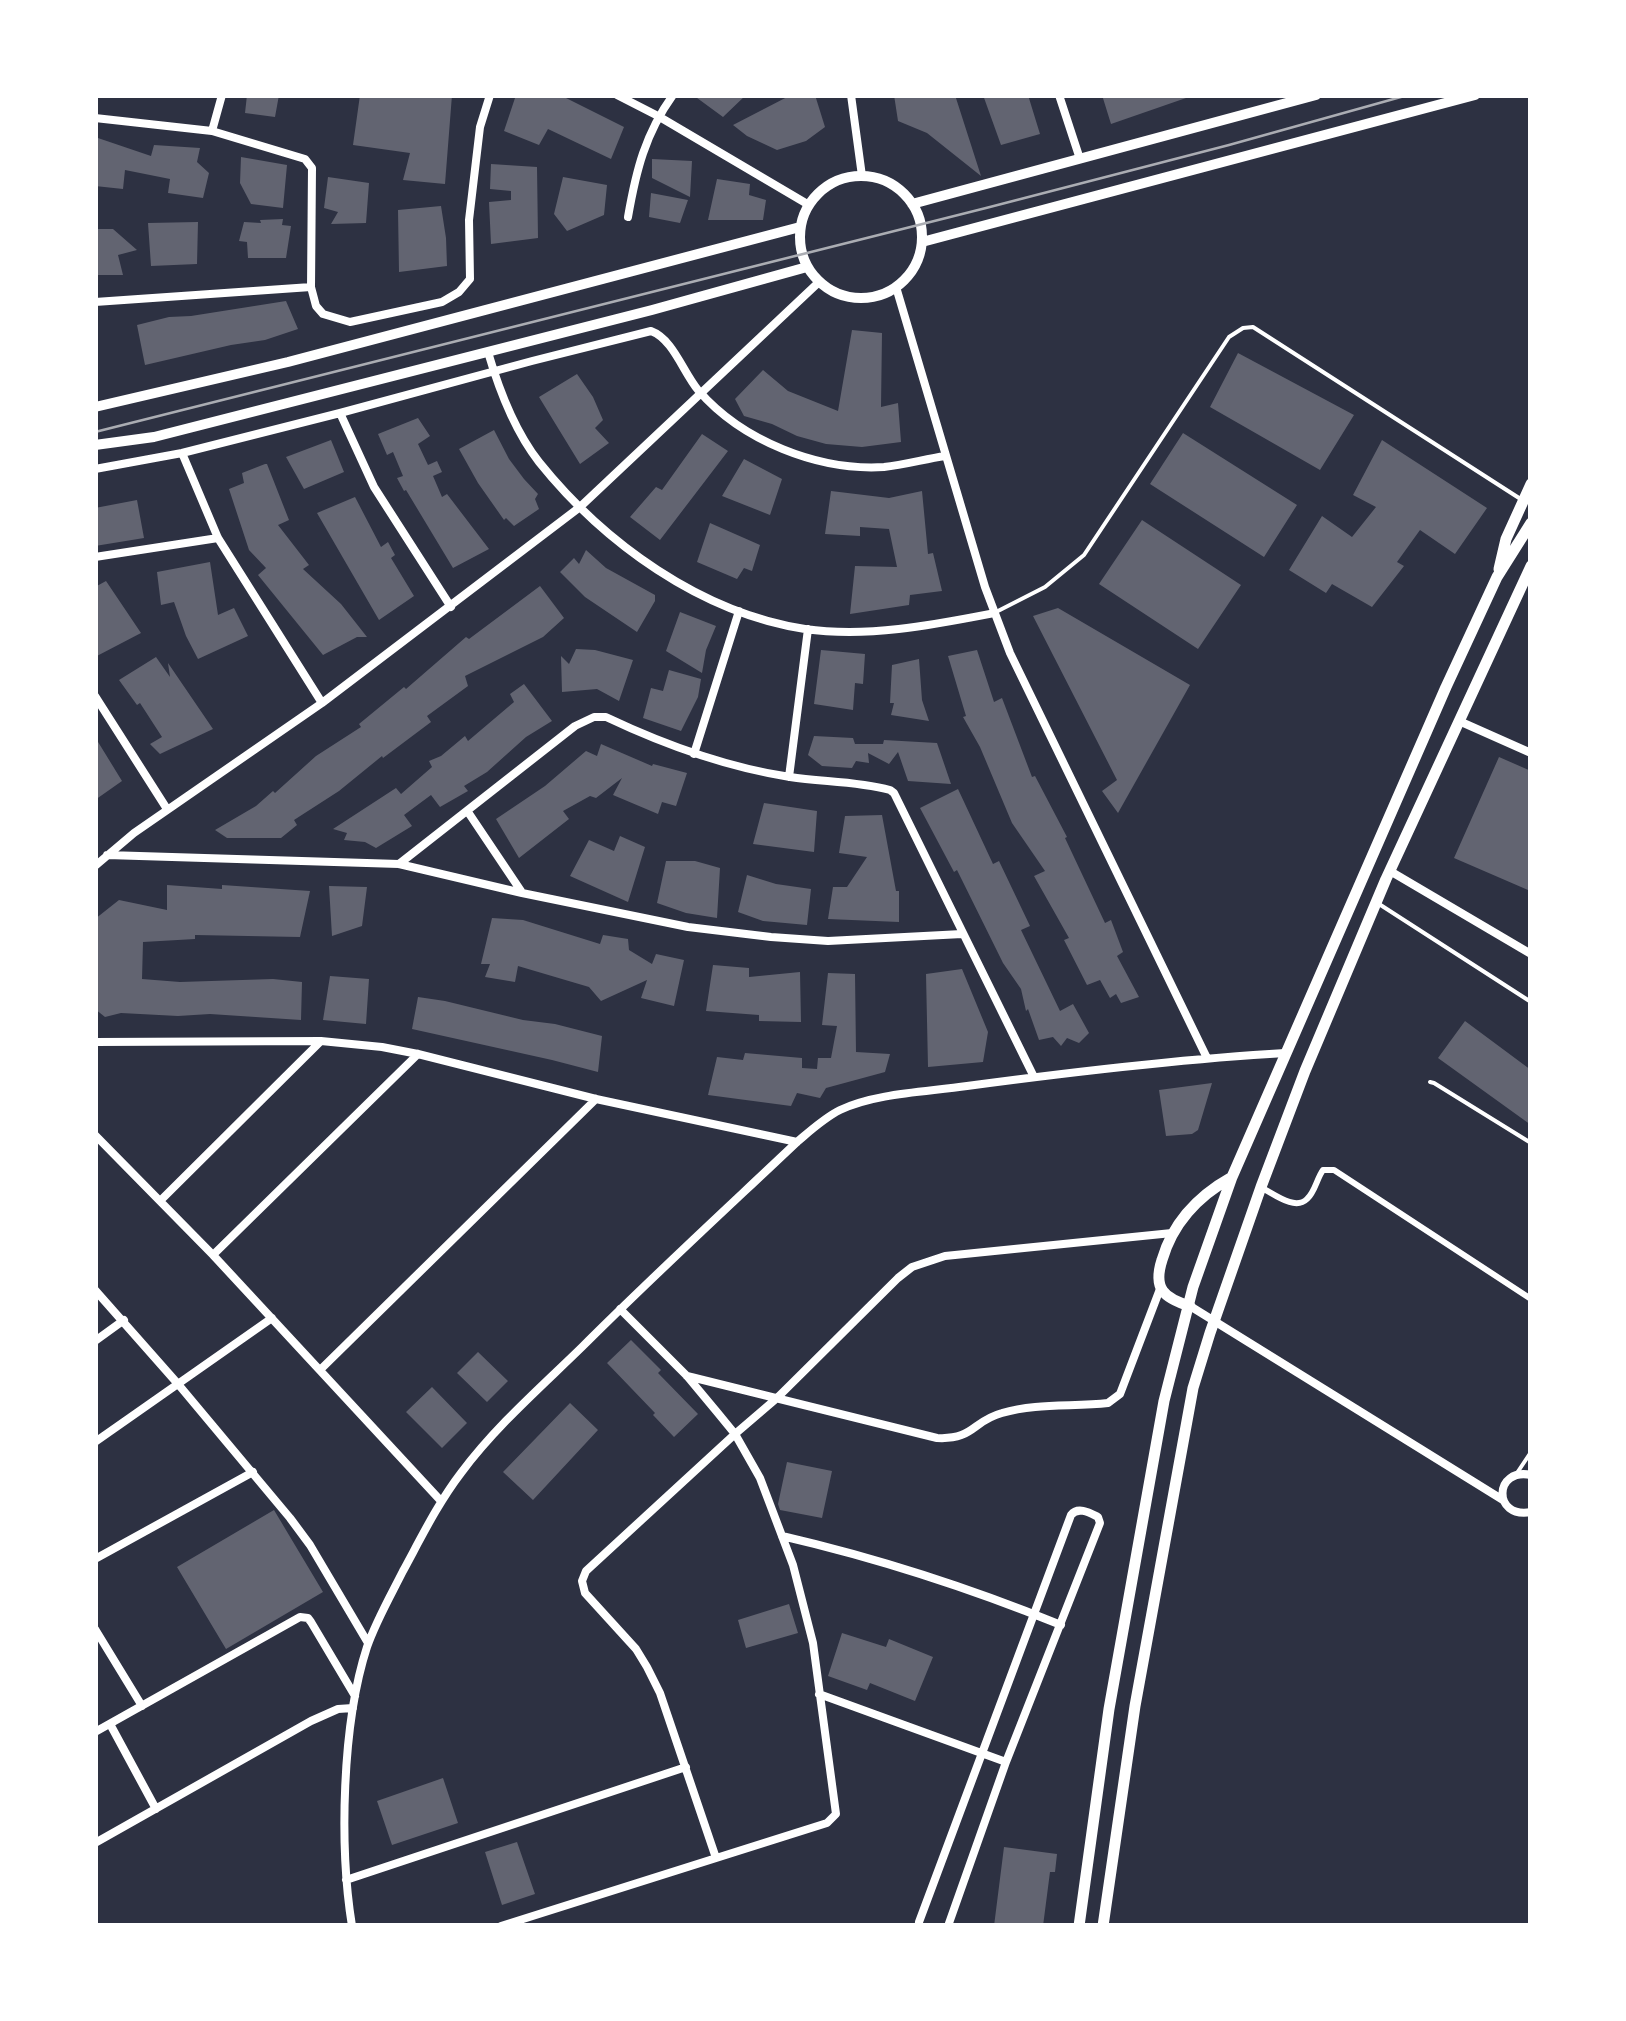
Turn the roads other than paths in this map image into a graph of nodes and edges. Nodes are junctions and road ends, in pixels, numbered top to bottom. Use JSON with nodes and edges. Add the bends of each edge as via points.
{"nodes":[{"id":1,"x":222,"y":95,"type":"edge"},
{"id":2,"x":490,"y":95,"type":"edge"},
{"id":3,"x":617,"y":95,"type":"edge"},
{"id":4,"x":673,"y":95,"type":"edge"},
{"id":5,"x":852,"y":95,"type":"edge"},
{"id":6,"x":1059,"y":95,"type":"edge"},
{"id":7,"x":1316,"y":95,"type":"edge"},
{"id":8,"x":1475,"y":95,"type":"edge"},
{"id":9,"x":658,"y":116,"type":"junction"},
{"id":10,"x":95,"y":118,"type":"edge"},
{"id":11,"x":212,"y":131,"type":"junction"},
{"id":12,"x":1080,"y":160,"type":"junction"},
{"id":13,"x":862,"y":176,"type":"junction"},
{"id":14,"x":809,"y":204,"type":"junction"},
{"id":15,"x":912,"y":204,"type":"junction"},
{"id":16,"x":628,"y":217,"type":"dead end"},
{"id":17,"x":800,"y":227,"type":"junction"},
{"id":18,"x":922,"y":242,"type":"junction"},
{"id":19,"x":808,"y":267,"type":"junction"},
{"id":20,"x":818,"y":282,"type":"junction"},
{"id":21,"x":311,"y":287,"type":"junction"},
{"id":22,"x":896,"y":287,"type":"junction"},
{"id":23,"x":95,"y":302,"type":"edge"},
{"id":24,"x":488,"y":352,"type":"junction"},
{"id":25,"x":494,"y":372,"type":"junction"},
{"id":26,"x":701,"y":393,"type":"junction"},
{"id":27,"x":95,"y":408,"type":"edge"},
{"id":28,"x":340,"y":413,"type":"junction"},
{"id":29,"x":95,"y":446,"type":"edge"},
{"id":30,"x":182,"y":452,"type":"junction"},
{"id":31,"x":944,"y":456,"type":"junction"},
{"id":32,"x":95,"y":469,"type":"edge"},
{"id":33,"x":1531,"y":484,"type":"edge"},
{"id":34,"x":1523,"y":500,"type":"junction"},
{"id":35,"x":580,"y":507,"type":"junction"},
{"id":36,"x":1531,"y":523,"type":"edge"},
{"id":37,"x":218,"y":538,"type":"junction"},
{"id":38,"x":95,"y":557,"type":"edge"},
{"id":39,"x":1531,"y":566,"type":"edge"},
{"id":40,"x":1497,"y":577,"type":"junction"},
{"id":41,"x":452,"y":607,"type":"junction"},
{"id":42,"x":738,"y":611,"type":"junction"},
{"id":43,"x":994,"y":613,"type":"junction"},
{"id":44,"x":808,"y":630,"type":"junction"},
{"id":45,"x":95,"y":696,"type":"edge"},
{"id":46,"x":322,"y":703,"type":"junction"},
{"id":47,"x":1459,"y":721,"type":"junction"},
{"id":48,"x":694,"y":754,"type":"junction"},
{"id":49,"x":1531,"y":754,"type":"edge"},
{"id":50,"x":789,"y":777,"type":"junction"},
{"id":51,"x":167,"y":809,"type":"junction"},
{"id":52,"x":468,"y":812,"type":"junction"},
{"id":53,"x":107,"y":855,"type":"junction"},
{"id":54,"x":96,"y":864,"type":"edge"},
{"id":55,"x":399,"y":864,"type":"junction"},
{"id":56,"x":1390,"y":871,"type":"junction"},
{"id":57,"x":522,"y":893,"type":"junction"},
{"id":58,"x":1377,"y":903,"type":"junction"},
{"id":59,"x":962,"y":934,"type":"junction"},
{"id":60,"x":1531,"y":954,"type":"edge"},
{"id":61,"x":1531,"y":1002,"type":"edge"},
{"id":62,"x":321,"y":1041,"type":"junction"},
{"id":63,"x":95,"y":1042,"type":"edge"},
{"id":64,"x":1285,"y":1053,"type":"junction"},
{"id":65,"x":418,"y":1054,"type":"junction"},
{"id":66,"x":1207,"y":1058,"type":"junction"},
{"id":67,"x":1034,"y":1077,"type":"junction"},
{"id":68,"x":1430,"y":1082,"type":"dead end"},
{"id":69,"x":596,"y":1099,"type":"junction"},
{"id":70,"x":95,"y":1135,"type":"edge"},
{"id":71,"x":797,"y":1142,"type":"junction"},
{"id":72,"x":1531,"y":1143,"type":"edge"},
{"id":73,"x":1232,"y":1177,"type":"junction"},
{"id":74,"x":1261,"y":1187,"type":"junction"},
{"id":75,"x":160,"y":1200,"type":"junction"},
{"id":76,"x":1172,"y":1233,"type":"junction"},
{"id":77,"x":213,"y":1255,"type":"junction"},
{"id":78,"x":1160,"y":1289,"type":"junction"},
{"id":79,"x":95,"y":1290,"type":"edge"},
{"id":80,"x":1531,"y":1300,"type":"edge"},
{"id":81,"x":1190,"y":1306,"type":"junction"},
{"id":82,"x":620,"y":1309,"type":"junction"},
{"id":83,"x":272,"y":1318,"type":"junction"},
{"id":84,"x":124,"y":1320,"type":"junction"},
{"id":85,"x":1214,"y":1322,"type":"junction"},
{"id":86,"x":95,"y":1341,"type":"edge"},
{"id":87,"x":320,"y":1370,"type":"junction"},
{"id":88,"x":687,"y":1376,"type":"junction"},
{"id":89,"x":178,"y":1384,"type":"junction"},
{"id":90,"x":778,"y":1398,"type":"junction"},
{"id":91,"x":736,"y":1434,"type":"junction"},
{"id":92,"x":95,"y":1442,"type":"edge"},
{"id":93,"x":1531,"y":1452,"type":"edge"},
{"id":94,"x":253,"y":1472,"type":"junction"},
{"id":95,"x":1516,"y":1474,"type":"junction"},
{"id":96,"x":1531,"y":1475,"type":"edge"},
{"id":97,"x":1503,"y":1500,"type":"junction"},
{"id":98,"x":441,"y":1501,"type":"junction"},
{"id":99,"x":1529,"y":1515,"type":"edge"},
{"id":100,"x":782,"y":1536,"type":"junction"},
{"id":101,"x":95,"y":1559,"type":"edge"},
{"id":102,"x":1033,"y":1614,"type":"junction"},
{"id":103,"x":1061,"y":1625,"type":"junction"},
{"id":104,"x":96,"y":1633,"type":"edge"},
{"id":105,"x":368,"y":1643,"type":"junction"},
{"id":106,"x":819,"y":1694,"type":"junction"},
{"id":107,"x":355,"y":1696,"type":"junction"},
{"id":108,"x":142,"y":1706,"type":"junction"},
{"id":109,"x":353,"y":1708,"type":"junction"},
{"id":110,"x":110,"y":1724,"type":"junction"},
{"id":111,"x":95,"y":1732,"type":"edge"},
{"id":112,"x":982,"y":1753,"type":"junction"},
{"id":113,"x":1006,"y":1762,"type":"junction"},
{"id":114,"x":686,"y":1767,"type":"junction"},
{"id":115,"x":156,"y":1809,"type":"junction"},
{"id":116,"x":95,"y":1843,"type":"edge"},
{"id":117,"x":716,"y":1858,"type":"junction"},
{"id":118,"x":346,"y":1880,"type":"junction"},
{"id":119,"x":920,"y":1922,"type":"dead end"},
{"id":120,"x":352,"y":1926,"type":"edge"},
{"id":121,"x":501,"y":1926,"type":"edge"},
{"id":122,"x":948,"y":1926,"type":"edge"},
{"id":123,"x":1078,"y":1926,"type":"edge"},
{"id":124,"x":1103,"y":1926,"type":"edge"}],
"edges":[{"from":1,"to":11,"type":"street"},
{"from":2,"to":21,"type":"street","via":[[469,220],[470,280],[459,292],[442,302],[350,322],[323,314]]},
{"from":3,"to":9,"type":"street"},
{"from":4,"to":9,"type":"street"},
{"from":5,"to":13,"type":"street"},
{"from":6,"to":12,"type":"street"},
{"from":7,"to":12,"type":"street"},
{"from":8,"to":18,"type":"street"},
{"from":9,"to":14,"type":"street"},
{"from":9,"to":16,"type":"street","via":[[638,165]]},
{"from":10,"to":11,"type":"street"},
{"from":11,"to":21,"type":"street","via":[[305,158],[312,168]]},
{"from":12,"to":15,"type":"street"},
{"from":13,"to":14,"type":"street","via":[[834,182]]},
{"from":13,"to":15,"type":"street","via":[[893,185]]},
{"from":14,"to":17,"type":"street"},
{"from":15,"to":18,"type":"street"},
{"from":17,"to":19,"type":"street"},
{"from":17,"to":27,"type":"street"},
{"from":18,"to":22,"type":"street","via":[[914,268]]},
{"from":19,"to":20,"type":"street"},
{"from":19,"to":24,"type":"street"},
{"from":20,"to":22,"type":"street","via":[[859,298]]},
{"from":20,"to":26,"type":"street"},
{"from":21,"to":23,"type":"street"},
{"from":22,"to":31,"type":"street"},
{"from":24,"to":25,"type":"street"},
{"from":24,"to":29,"type":"street"},
{"from":25,"to":26,"type":"street","via":[[651,331],[662,336]]},
{"from":25,"to":28,"type":"street"},
{"from":25,"to":35,"type":"street","via":[[538,461]]},
{"from":26,"to":31,"type":"street","via":[[769,444],[802,457],[886,466]]},
{"from":26,"to":35,"type":"street"},
{"from":28,"to":30,"type":"street"},
{"from":28,"to":41,"type":"street","via":[[374,487]]},
{"from":30,"to":32,"type":"street"},
{"from":30,"to":37,"type":"street"},
{"from":31,"to":43,"type":"street"},
{"from":33,"to":34,"type":"main road"},
{"from":34,"to":40,"type":"main road"},
{"from":34,"to":43,"type":"lane","via":[[1253,327],[1242,328],[1228,337],[1084,554],[1045,587]]},
{"from":35,"to":41,"type":"street"},
{"from":35,"to":42,"type":"street","via":[[650,564]]},
{"from":36,"to":40,"type":"main road"},
{"from":37,"to":38,"type":"street"},
{"from":37,"to":46,"type":"street"},
{"from":39,"to":47,"type":"main road"},
{"from":40,"to":64,"type":"main road"},
{"from":41,"to":46,"type":"street"},
{"from":42,"to":44,"type":"street"},
{"from":42,"to":48,"type":"street"},
{"from":43,"to":44,"type":"street","via":[[898,630]]},
{"from":43,"to":66,"type":"street"},
{"from":44,"to":50,"type":"street"},
{"from":45,"to":51,"type":"street"},
{"from":46,"to":51,"type":"street"},
{"from":47,"to":49,"type":"street"},
{"from":47,"to":56,"type":"main road"},
{"from":48,"to":50,"type":"street"},
{"from":48,"to":52,"type":"street","via":[[606,716],[594,717]]},
{"from":50,"to":59,"type":"street","via":[[894,793]]},
{"from":51,"to":53,"type":"street"},
{"from":52,"to":55,"type":"street"},
{"from":52,"to":57,"type":"street"},
{"from":53,"to":54,"type":"street"},
{"from":53,"to":55,"type":"street"},
{"from":55,"to":57,"type":"street"},
{"from":56,"to":58,"type":"main road"},
{"from":56,"to":60,"type":"street"},
{"from":57,"to":59,"type":"street","via":[[771,938]]},
{"from":58,"to":61,"type":"lane"},
{"from":58,"to":74,"type":"main road"},
{"from":59,"to":67,"type":"street"},
{"from":62,"to":63,"type":"street"},
{"from":62,"to":65,"type":"street"},
{"from":62,"to":75,"type":"street"},
{"from":64,"to":66,"type":"street"},
{"from":64,"to":73,"type":"main road"},
{"from":65,"to":69,"type":"street"},
{"from":65,"to":77,"type":"street"},
{"from":66,"to":67,"type":"street"},
{"from":67,"to":71,"type":"street","via":[[866,1102],[840,1110]]},
{"from":68,"to":72,"type":"lane"},
{"from":69,"to":71,"type":"street"},
{"from":69,"to":87,"type":"street"},
{"from":70,"to":75,"type":"street"},
{"from":71,"to":82,"type":"street"},
{"from":73,"to":76,"type":"main road","via":[[1196,1202]]},
{"from":73,"to":81,"type":"main road"},
{"from":74,"to":80,"type":"street","via":[[1298,1204],[1323,1170],[1334,1170]]},
{"from":74,"to":85,"type":"main road"},
{"from":75,"to":77,"type":"street"},
{"from":76,"to":78,"type":"main road","via":[[1157,1275]]},
{"from":76,"to":90,"type":"street","via":[[928,1260],[898,1278]]},
{"from":77,"to":83,"type":"street"},
{"from":78,"to":81,"type":"main road"},
{"from":78,"to":90,"type":"street","via":[[1120,1394],[1100,1404],[997,1414],[954,1439]]},
{"from":79,"to":84,"type":"street"},
{"from":81,"to":85,"type":"street"},
{"from":81,"to":123,"type":"main road","via":[[1164,1401]]},
{"from":82,"to":88,"type":"street"},
{"from":82,"to":98,"type":"street","via":[[482,1446]]},
{"from":83,"to":87,"type":"street"},
{"from":83,"to":89,"type":"street"},
{"from":84,"to":86,"type":"street"},
{"from":84,"to":89,"type":"street"},
{"from":85,"to":97,"type":"street"},
{"from":85,"to":124,"type":"main road","via":[[1193,1388]]},
{"from":87,"to":98,"type":"street"},
{"from":88,"to":90,"type":"street"},
{"from":88,"to":91,"type":"street"},
{"from":89,"to":92,"type":"street"},
{"from":89,"to":94,"type":"street"},
{"from":90,"to":91,"type":"street"},
{"from":91,"to":100,"type":"street"},
{"from":91,"to":114,"type":"street","via":[[586,1571],[582,1582],[647,1667]]},
{"from":93,"to":95,"type":"lane"},
{"from":94,"to":101,"type":"street"},
{"from":94,"to":105,"type":"street","via":[[310,1545]]},
{"from":95,"to":96,"type":"street"},
{"from":95,"to":97,"type":"street","via":[[1504,1484]]},
{"from":97,"to":99,"type":"street"},
{"from":98,"to":105,"type":"street"},
{"from":100,"to":102,"type":"street","via":[[892,1564]]},
{"from":100,"to":106,"type":"street","via":[[803,1601]]},
{"from":102,"to":103,"type":"street"},
{"from":102,"to":103,"type":"street","via":[[1070,1514],[1080,1510],[1098,1517]]},
{"from":102,"to":112,"type":"street"},
{"from":103,"to":113,"type":"street"},
{"from":104,"to":108,"type":"street"},
{"from":105,"to":107,"type":"street"},
{"from":106,"to":112,"type":"street"},
{"from":106,"to":117,"type":"street","via":[[836,1814],[827,1823]]},
{"from":107,"to":108,"type":"street","via":[[304,1617]]},
{"from":107,"to":109,"type":"street"},
{"from":108,"to":110,"type":"street"},
{"from":109,"to":115,"type":"street","via":[[327,1713]]},
{"from":109,"to":118,"type":"street"},
{"from":110,"to":111,"type":"street"},
{"from":110,"to":115,"type":"street"},
{"from":112,"to":113,"type":"street"},
{"from":112,"to":119,"type":"street"},
{"from":113,"to":122,"type":"street"},
{"from":114,"to":117,"type":"street"},
{"from":114,"to":118,"type":"street"},
{"from":115,"to":116,"type":"street"},
{"from":117,"to":121,"type":"street"},
{"from":118,"to":120,"type":"street"}]}
